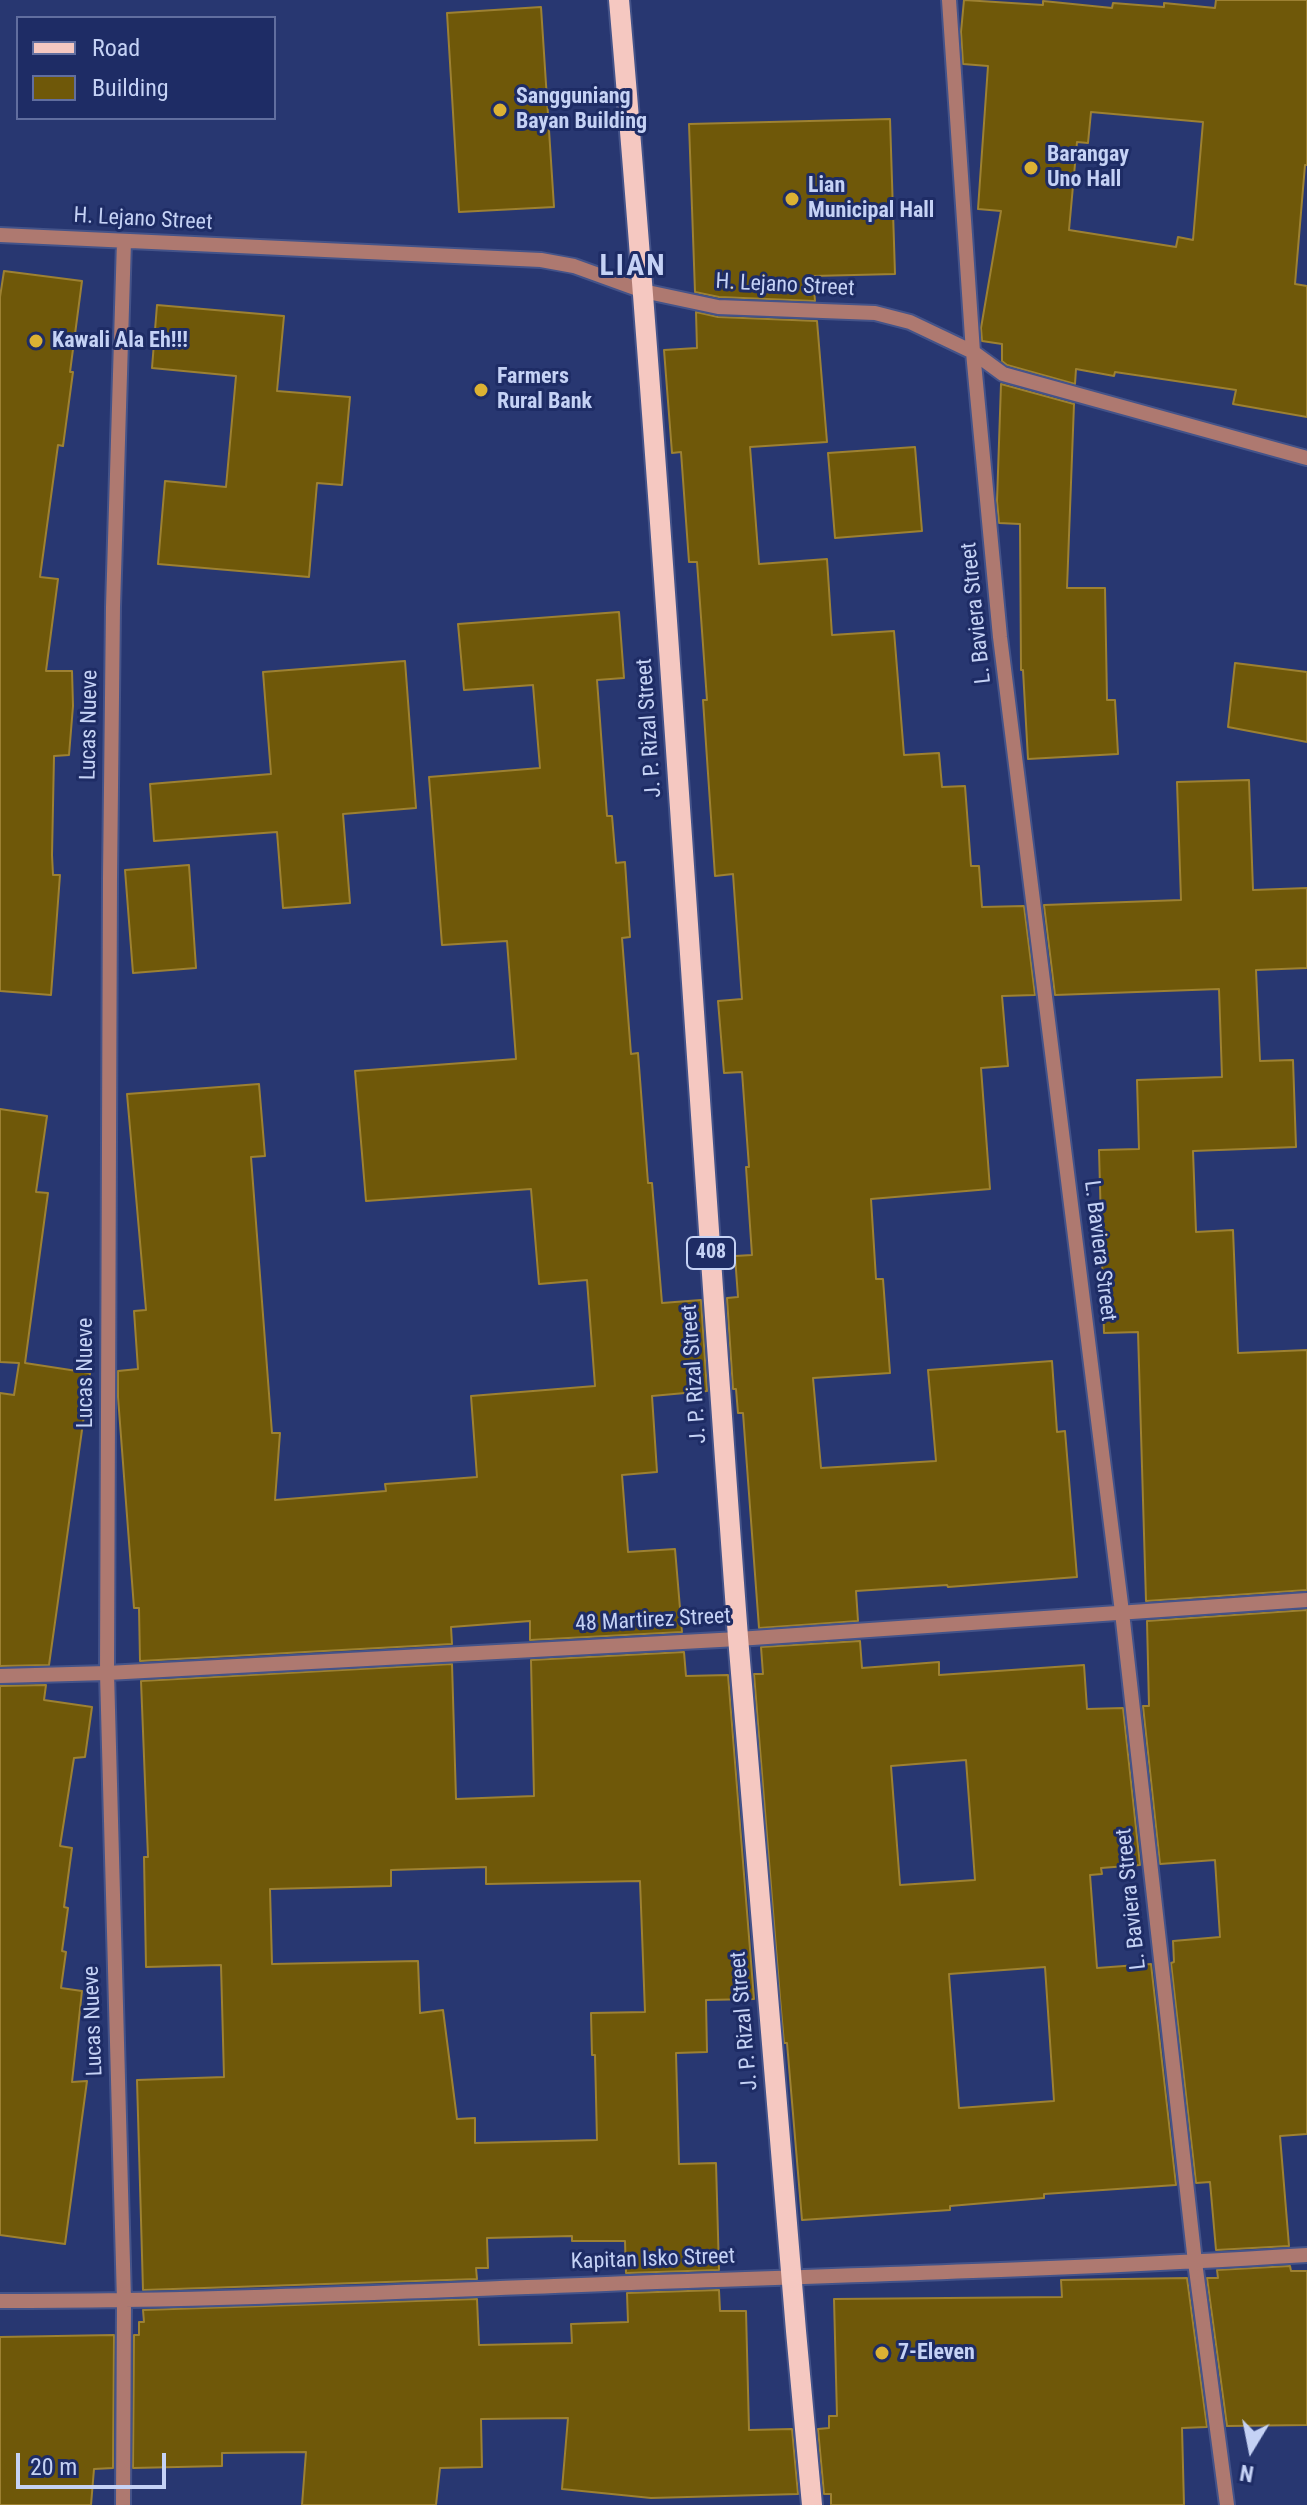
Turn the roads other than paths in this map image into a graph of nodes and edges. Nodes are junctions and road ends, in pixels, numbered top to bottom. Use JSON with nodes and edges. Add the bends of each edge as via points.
{"nodes":[{"id":1,"x":619,"y":0,"type":"edge"},
{"id":2,"x":949,"y":0,"type":"edge"},
{"id":3,"x":0,"y":235,"type":"edge"},
{"id":4,"x":124,"y":241,"type":"junction"},
{"id":5,"x":643,"y":291,"type":"junction"},
{"id":6,"x":973,"y":352,"type":"junction"},
{"id":7,"x":1307,"y":458,"type":"edge"},
{"id":8,"x":1307,"y":1600,"type":"edge"},
{"id":9,"x":1122,"y":1612,"type":"junction"},
{"id":10,"x":738,"y":1639,"type":"junction"},
{"id":11,"x":107,"y":1673,"type":"junction"},
{"id":12,"x":0,"y":1676,"type":"edge"},
{"id":13,"x":1307,"y":2255,"type":"edge"},
{"id":14,"x":1195,"y":2262,"type":"junction"},
{"id":15,"x":791,"y":2277,"type":"junction"},
{"id":16,"x":0,"y":2301,"type":"edge"},
{"id":17,"x":124,"y":2301,"type":"junction"},
{"id":18,"x":123,"y":2505,"type":"edge"},
{"id":19,"x":812,"y":2505,"type":"edge"},
{"id":20,"x":1227,"y":2505,"type":"edge"}],
"edges":[{"from":1,"to":5,"type":"main road","name":"J. P. Rizal Street","number":"408"},
{"from":2,"to":6,"type":"street","name":"L. Baviera Street"},
{"from":3,"to":4,"type":"street","name":"H. Lejano Street"},
{"from":4,"to":5,"type":"street","name":"H. Lejano Street","via":[[541,260]]},
{"from":4,"to":11,"type":"street","name":"Lucas Nueve","via":[[113,607]]},
{"from":5,"to":6,"type":"street","name":"H. Lejano Street","via":[[718,307],[875,313],[910,322]]},
{"from":5,"to":10,"type":"main road","name":"J. P. Rizal Street","number":"408"},
{"from":6,"to":7,"type":"street","name":"H. Lejano Street","via":[[1003,374]]},
{"from":6,"to":9,"type":"street","name":"L. Baviera Street","via":[[1002,653]]},
{"from":8,"to":9,"type":"street","name":"48 Martirez Street"},
{"from":9,"to":10,"type":"street","name":"48 Martirez Street"},
{"from":9,"to":14,"type":"street","name":"L. Baviera Street"},
{"from":10,"to":11,"type":"street","name":"48 Martirez Street"},
{"from":10,"to":15,"type":"main road","name":"J. P. Rizal Street","number":"408"},
{"from":11,"to":12,"type":"street","name":"48 Martirez Street"},
{"from":11,"to":17,"type":"street","name":"Lucas Nueve"},
{"from":13,"to":14,"type":"street","name":"Kapitan Isko Street"},
{"from":14,"to":15,"type":"street","name":"Kapitan Isko Street"},
{"from":14,"to":20,"type":"street","name":"L. Baviera Street"},
{"from":15,"to":17,"type":"street","name":"Kapitan Isko Street"},
{"from":15,"to":19,"type":"main road","name":"J. P. Rizal Street","number":"408"},
{"from":16,"to":17,"type":"street","name":"Kapitan Isko Street"},
{"from":17,"to":18,"type":"street","name":"Lucas Nueve"}]}
